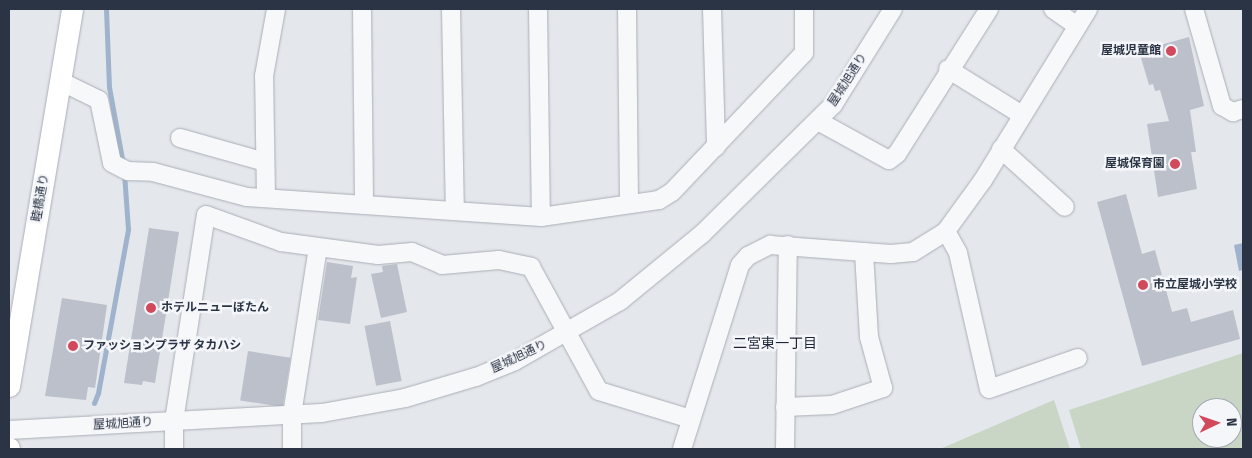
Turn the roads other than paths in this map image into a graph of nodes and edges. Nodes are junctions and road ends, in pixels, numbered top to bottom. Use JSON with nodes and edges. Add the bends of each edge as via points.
{"nodes":[{"id":1,"x":72,"y":9,"type":"edge"},
{"id":2,"x":276,"y":9,"type":"edge"},
{"id":3,"x":362,"y":9,"type":"edge"},
{"id":4,"x":451,"y":9,"type":"edge"},
{"id":5,"x":538,"y":9,"type":"edge"},
{"id":6,"x":627,"y":9,"type":"edge"},
{"id":7,"x":712,"y":9,"type":"edge"},
{"id":8,"x":804,"y":9,"type":"edge"},
{"id":9,"x":893,"y":9,"type":"edge"},
{"id":10,"x":989,"y":9,"type":"edge"},
{"id":11,"x":1053,"y":9,"type":"edge"},
{"id":12,"x":1088,"y":9,"type":"edge"},
{"id":13,"x":1194,"y":9,"type":"edge"},
{"id":14,"x":1077,"y":26,"type":"junction"},
{"id":15,"x":948,"y":69,"type":"junction"},
{"id":16,"x":60,"y":81,"type":"junction"},
{"id":17,"x":1243,"y":109,"type":"edge"},
{"id":18,"x":1022,"y":115,"type":"junction"},
{"id":19,"x":818,"y":121,"type":"junction"},
{"id":20,"x":180,"y":138,"type":"dead end"},
{"id":21,"x":716,"y":147,"type":"junction"},
{"id":22,"x":1001,"y":149,"type":"junction"},
{"id":23,"x":265,"y":162,"type":"junction"},
{"id":24,"x":266,"y":198,"type":"junction"},
{"id":25,"x":629,"y":204,"type":"junction"},
{"id":26,"x":364,"y":205,"type":"junction"},
{"id":27,"x":1065,"y":207,"type":"dead end"},
{"id":28,"x":455,"y":211,"type":"junction"},
{"id":29,"x":541,"y":217,"type":"junction"},
{"id":30,"x":946,"y":231,"type":"junction"},
{"id":31,"x":788,"y":244,"type":"junction"},
{"id":32,"x":318,"y":248,"type":"junction"},
{"id":33,"x":864,"y":252,"type":"junction"},
{"id":34,"x":568,"y":333,"type":"junction"},
{"id":35,"x":1078,"y":358,"type":"dead end"},
{"id":36,"x":9,"y":386,"type":"edge"},
{"id":37,"x":785,"y":406,"type":"junction"},
{"id":38,"x":292,"y":415,"type":"junction"},
{"id":39,"x":691,"y":419,"type":"junction"},
{"id":40,"x":174,"y":421,"type":"junction"},
{"id":41,"x":9,"y":430,"type":"edge"},
{"id":42,"x":174,"y":449,"type":"edge"},
{"id":43,"x":292,"y":449,"type":"edge"},
{"id":44,"x":682,"y":449,"type":"edge"},
{"id":45,"x":785,"y":449,"type":"edge"}],
"edges":[{"from":1,"to":16,"type":"main road","name":"睦橋通り"},
{"from":2,"to":23,"type":"street","via":[[264,76]]},
{"from":3,"to":26,"type":"street"},
{"from":4,"to":28,"type":"street"},
{"from":5,"to":29,"type":"street"},
{"from":6,"to":25,"type":"street"},
{"from":7,"to":21,"type":"street"},
{"from":8,"to":21,"type":"street","via":[[804,53]]},
{"from":9,"to":19,"type":"street","name":"屋城旭通り","via":[[833,105]]},
{"from":10,"to":15,"type":"street"},
{"from":11,"to":14,"type":"street"},
{"from":12,"to":14,"type":"street"},
{"from":13,"to":17,"type":"street","via":[[1222,106],[1233,112]]},
{"from":14,"to":18,"type":"street"},
{"from":15,"to":18,"type":"street"},
{"from":15,"to":19,"type":"street","via":[[897,154],[889,160]]},
{"from":16,"to":24,"type":"street","via":[[99,100],[112,162],[124,169],[152,172],[247,197]]},
{"from":16,"to":36,"type":"main road","name":"睦橋通り"},
{"from":18,"to":22,"type":"street"},
{"from":19,"to":34,"type":"street","name":"屋城旭通り","via":[[674,259],[620,302]]},
{"from":20,"to":23,"type":"street"},
{"from":21,"to":25,"type":"street","via":[[672,192],[659,200]]},
{"from":22,"to":27,"type":"street"},
{"from":22,"to":30,"type":"street"},
{"from":23,"to":24,"type":"street"},
{"from":24,"to":26,"type":"street"},
{"from":25,"to":29,"type":"street"},
{"from":26,"to":28,"type":"street"},
{"from":28,"to":29,"type":"street"},
{"from":30,"to":33,"type":"street","via":[[913,252]]},
{"from":30,"to":35,"type":"street","via":[[958,254],[989,389]]},
{"from":31,"to":33,"type":"street"},
{"from":31,"to":37,"type":"street"},
{"from":31,"to":39,"type":"street","via":[[762,247],[740,265]]},
{"from":32,"to":34,"type":"street","via":[[378,255],[412,252],[442,266],[499,260],[531,267]]},
{"from":32,"to":38,"type":"street"},
{"from":32,"to":40,"type":"street","via":[[281,242],[206,216]]},
{"from":33,"to":37,"type":"street","via":[[869,337],[883,388],[832,405]]},
{"from":34,"to":38,"type":"street","name":"屋城旭通り","via":[[515,361],[438,389],[357,408]]},
{"from":34,"to":39,"type":"street","via":[[599,391]]},
{"from":37,"to":45,"type":"street"},
{"from":38,"to":40,"type":"street","name":"屋城旭通り"},
{"from":38,"to":43,"type":"street"},
{"from":39,"to":44,"type":"street"},
{"from":40,"to":41,"type":"street","name":"屋城旭通り"},
{"from":40,"to":42,"type":"street"}]}
